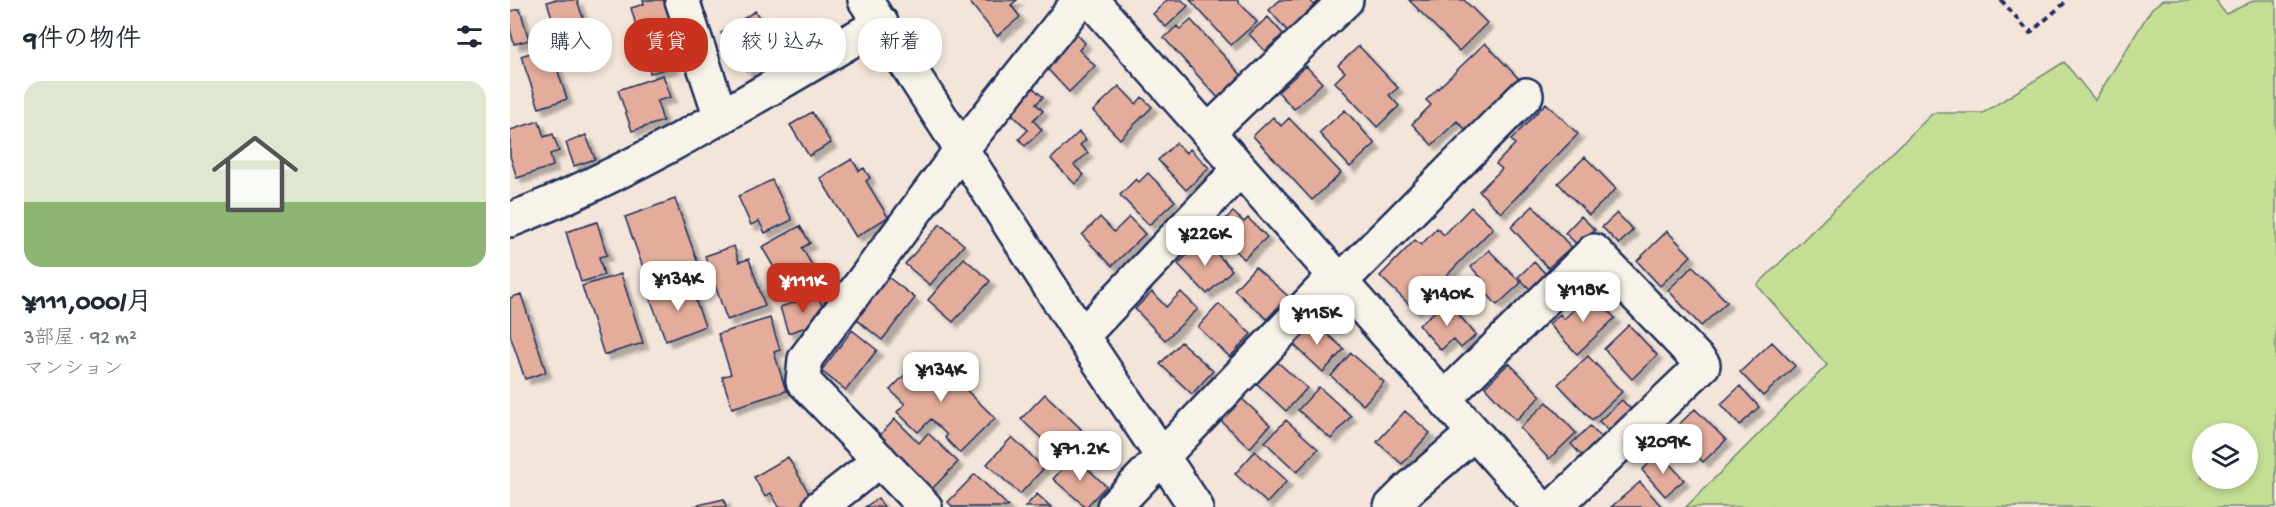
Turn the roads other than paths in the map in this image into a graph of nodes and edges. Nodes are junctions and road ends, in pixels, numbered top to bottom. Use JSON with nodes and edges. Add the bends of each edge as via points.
{"nodes":[{"id":1,"x":682,"y":0,"type":"edge"},
{"id":2,"x":1080,"y":0,"type":"edge"},
{"id":3,"x":1091,"y":0,"type":"edge"},
{"id":4,"x":1346,"y":0,"type":"edge"},
{"id":5,"x":872,"y":7,"type":"edge"},
{"id":6,"x":1526,"y":95,"type":"dead end"},
{"id":7,"x":721,"y":117,"type":"junction"},
{"id":8,"x":1208,"y":132,"type":"junction"},
{"id":9,"x":961,"y":150,"type":"junction"},
{"id":10,"x":1240,"y":169,"type":"junction"},
{"id":11,"x":510,"y":220,"type":"edge"},
{"id":12,"x":1338,"y":279,"type":"junction"},
{"id":13,"x":1082,"y":336,"type":"junction"},
{"id":14,"x":1444,"y":399,"type":"junction"},
{"id":15,"x":1474,"y":433,"type":"junction"},
{"id":16,"x":1162,"y":456,"type":"junction"},
{"id":17,"x":880,"y":460,"type":"junction"},
{"id":18,"x":820,"y":507,"type":"edge"},
{"id":19,"x":925,"y":507,"type":"edge"},
{"id":20,"x":1114,"y":507,"type":"edge"},
{"id":21,"x":1196,"y":507,"type":"edge"},
{"id":22,"x":1391,"y":507,"type":"edge"},
{"id":23,"x":1540,"y":507,"type":"edge"},
{"id":24,"x":1554,"y":507,"type":"edge"}],
"edges":[{"from":1,"to":7,"type":"street"},
{"from":2,"to":9,"type":"street"},
{"from":3,"to":8,"type":"street"},
{"from":4,"to":8,"type":"street"},
{"from":5,"to":7,"type":"street"},
{"from":5,"to":9,"type":"street"},
{"from":6,"to":12,"type":"street"},
{"from":7,"to":11,"type":"street","via":[[567,198]]},
{"from":8,"to":10,"type":"street"},
{"from":9,"to":13,"type":"street"},
{"from":9,"to":17,"type":"street","via":[[805,359],[803,381]]},
{"from":10,"to":12,"type":"street"},
{"from":10,"to":13,"type":"street"},
{"from":12,"to":14,"type":"street"},
{"from":12,"to":16,"type":"street"},
{"from":13,"to":16,"type":"street"},
{"from":14,"to":15,"type":"street"},
{"from":14,"to":24,"type":"street","via":[[1594,251],[1703,365]]},
{"from":15,"to":22,"type":"street"},
{"from":15,"to":23,"type":"street"},
{"from":16,"to":20,"type":"street"},
{"from":16,"to":21,"type":"street"},
{"from":17,"to":18,"type":"street"},
{"from":17,"to":19,"type":"street"}]}
